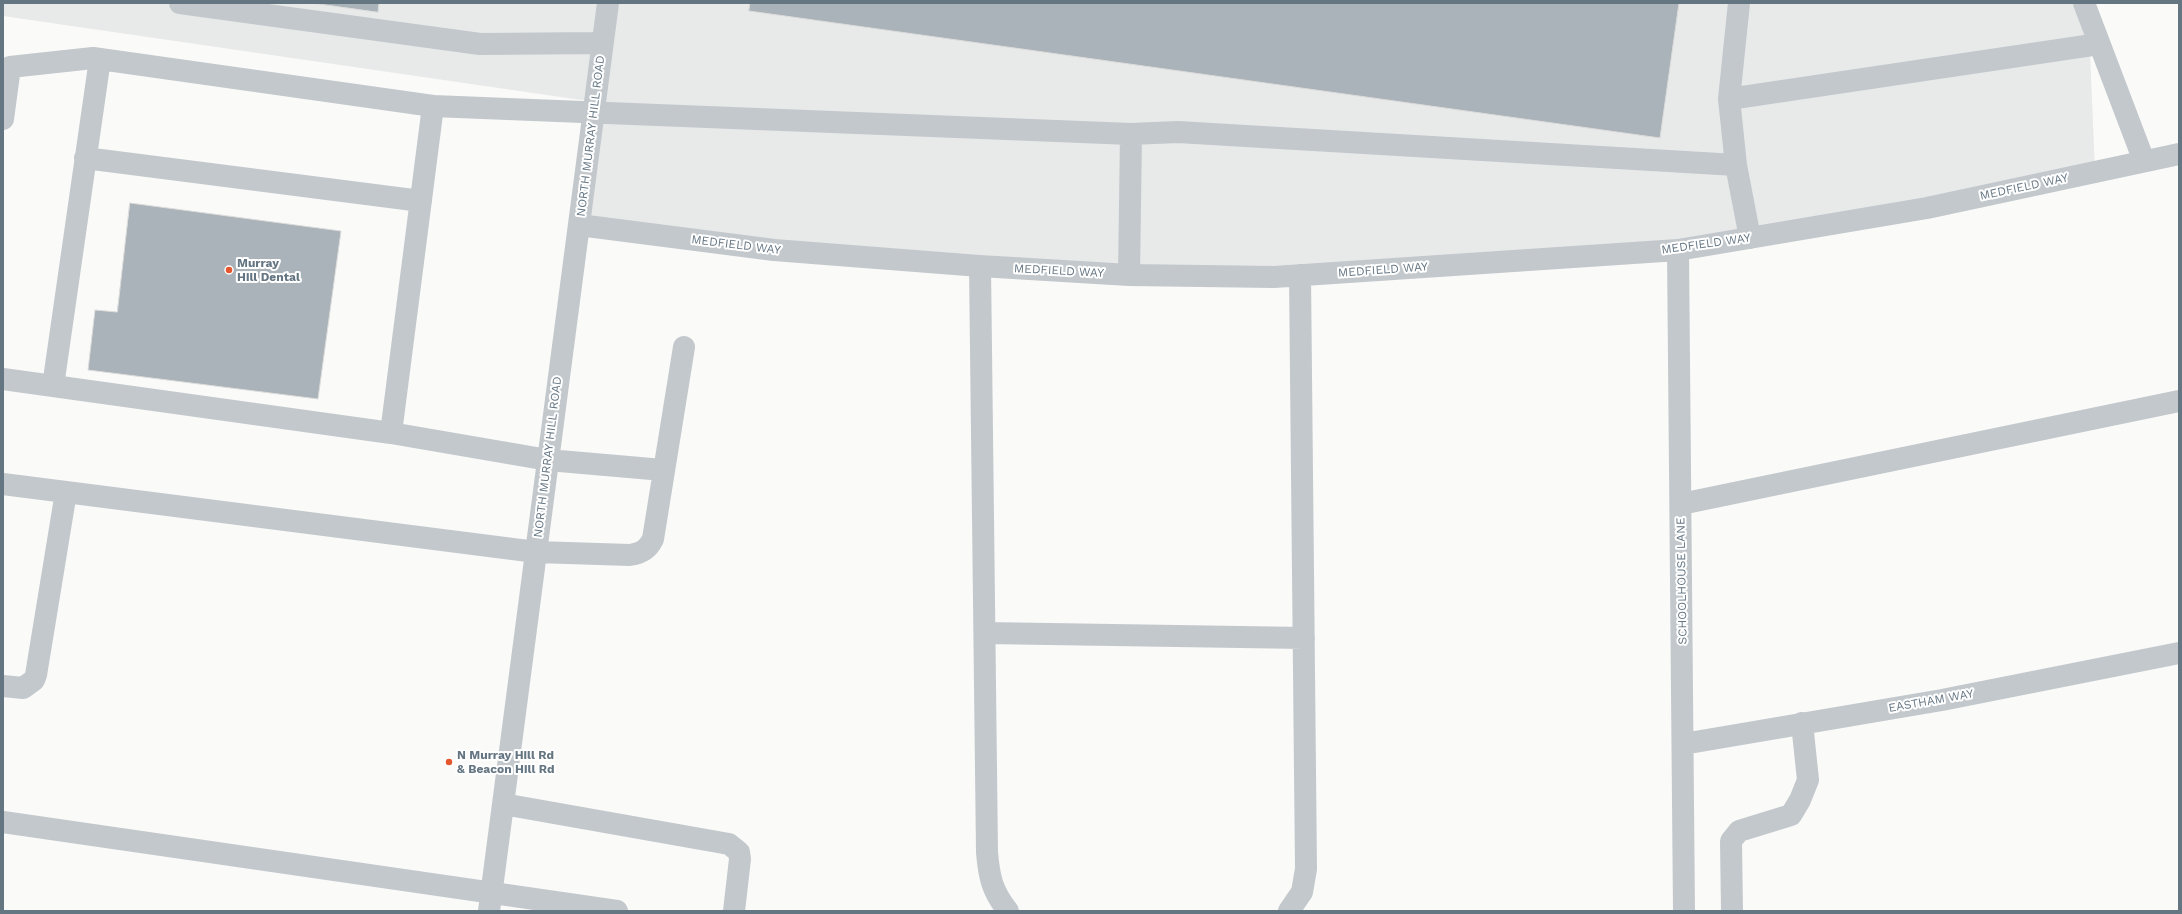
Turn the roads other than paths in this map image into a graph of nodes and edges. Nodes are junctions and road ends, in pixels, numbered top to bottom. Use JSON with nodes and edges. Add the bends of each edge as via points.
{"nodes":[{"id":1,"x":180,"y":3,"type":"edge"},
{"id":2,"x":608,"y":3,"type":"edge"},
{"id":3,"x":1739,"y":3,"type":"edge"},
{"id":4,"x":2084,"y":3,"type":"edge"},
{"id":5,"x":602,"y":44,"type":"junction"},
{"id":6,"x":2099,"y":44,"type":"junction"},
{"id":7,"x":100,"y":59,"type":"junction"},
{"id":8,"x":1729,"y":99,"type":"junction"},
{"id":9,"x":433,"y":106,"type":"junction"},
{"id":10,"x":594,"y":113,"type":"junction"},
{"id":11,"x":3,"y":119,"type":"edge"},
{"id":12,"x":1131,"y":134,"type":"junction"},
{"id":13,"x":2179,"y":154,"type":"edge"},
{"id":14,"x":86,"y":158,"type":"junction"},
{"id":15,"x":2144,"y":161,"type":"junction"},
{"id":16,"x":1736,"y":165,"type":"junction"},
{"id":17,"x":421,"y":201,"type":"junction"},
{"id":18,"x":579,"y":225,"type":"junction"},
{"id":19,"x":1750,"y":238,"type":"junction"},
{"id":20,"x":1678,"y":250,"type":"junction"},
{"id":21,"x":980,"y":266,"type":"junction"},
{"id":22,"x":1128,"y":275,"type":"junction"},
{"id":23,"x":1300,"y":275,"type":"junction"},
{"id":24,"x":684,"y":347,"type":"dead end"},
{"id":25,"x":3,"y":379,"type":"edge"},
{"id":26,"x":53,"y":386,"type":"junction"},
{"id":27,"x":2179,"y":401,"type":"edge"},
{"id":28,"x":390,"y":433,"type":"junction"},
{"id":29,"x":548,"y":460,"type":"junction"},
{"id":30,"x":663,"y":470,"type":"junction"},
{"id":31,"x":3,"y":484,"type":"edge"},
{"id":32,"x":66,"y":492,"type":"junction"},
{"id":33,"x":1681,"y":504,"type":"junction"},
{"id":34,"x":536,"y":552,"type":"junction"},
{"id":35,"x":985,"y":633,"type":"junction"},
{"id":36,"x":1304,"y":638,"type":"junction"},
{"id":37,"x":2179,"y":653,"type":"edge"},
{"id":38,"x":3,"y":686,"type":"edge"},
{"id":39,"x":1802,"y":723,"type":"junction"},
{"id":40,"x":1683,"y":744,"type":"junction"},
{"id":41,"x":503,"y":804,"type":"junction"},
{"id":42,"x":3,"y":822,"type":"edge"},
{"id":43,"x":490,"y":902,"type":"edge"},
{"id":44,"x":617,"y":911,"type":"edge"},
{"id":45,"x":734,"y":911,"type":"edge"},
{"id":46,"x":1008,"y":911,"type":"edge"},
{"id":47,"x":1289,"y":911,"type":"edge"},
{"id":48,"x":1684,"y":911,"type":"edge"},
{"id":49,"x":1732,"y":911,"type":"edge"}],
"edges":[{"from":1,"to":5,"type":"street","via":[[480,44]]},
{"from":2,"to":5,"type":"street","name":"NORTH MURRAY HILL ROAD"},
{"from":3,"to":8,"type":"street"},
{"from":4,"to":6,"type":"street"},
{"from":5,"to":10,"type":"street","name":"NORTH MURRAY HILL ROAD"},
{"from":6,"to":8,"type":"street"},
{"from":6,"to":15,"type":"street"},
{"from":7,"to":9,"type":"street"},
{"from":7,"to":11,"type":"street","via":[[10,67]]},
{"from":7,"to":14,"type":"street"},
{"from":8,"to":16,"type":"street"},
{"from":9,"to":10,"type":"street"},
{"from":9,"to":17,"type":"street"},
{"from":10,"to":12,"type":"street"},
{"from":10,"to":18,"type":"street","name":"NORTH MURRAY HILL ROAD"},
{"from":12,"to":16,"type":"street","via":[[1178,132]]},
{"from":12,"to":22,"type":"street"},
{"from":13,"to":15,"type":"street","name":"MEDFIELD WAY"},
{"from":14,"to":17,"type":"street"},
{"from":14,"to":26,"type":"street"},
{"from":15,"to":19,"type":"street","name":"MEDFIELD WAY","via":[[1927,208]]},
{"from":16,"to":19,"type":"street"},
{"from":17,"to":28,"type":"street"},
{"from":18,"to":21,"type":"street","name":"MEDFIELD WAY","via":[[774,250]]},
{"from":18,"to":29,"type":"street","name":"NORTH MURRAY HILL ROAD"},
{"from":19,"to":20,"type":"street","name":"MEDFIELD WAY"},
{"from":20,"to":23,"type":"street","name":"MEDFIELD WAY"},
{"from":20,"to":33,"type":"street","name":"SCHOOLHOUSE LANE"},
{"from":21,"to":22,"type":"street","name":"MEDFIELD WAY"},
{"from":21,"to":35,"type":"street"},
{"from":22,"to":23,"type":"street","name":"MEDFIELD WAY"},
{"from":23,"to":36,"type":"street"},
{"from":24,"to":30,"type":"street"},
{"from":25,"to":26,"type":"street"},
{"from":26,"to":28,"type":"street"},
{"from":27,"to":33,"type":"street"},
{"from":28,"to":29,"type":"street"},
{"from":29,"to":30,"type":"street"},
{"from":29,"to":34,"type":"street","name":"NORTH MURRAY HILL ROAD"},
{"from":30,"to":34,"type":"street","via":[[653,539],[649,547],[640,553],[630,555]]},
{"from":31,"to":32,"type":"street"},
{"from":32,"to":34,"type":"street"},
{"from":32,"to":38,"type":"street","via":[[36,675],[34,680],[23,688]]},
{"from":33,"to":40,"type":"street","name":"SCHOOLHOUSE LANE"},
{"from":34,"to":41,"type":"street","name":"NORTH MURRAY HILL ROAD"},
{"from":35,"to":36,"type":"street"},
{"from":35,"to":46,"type":"street","via":[[989,877],[997,898]]},
{"from":36,"to":47,"type":"street","via":[[1306,870],[1302,892]]},
{"from":37,"to":39,"type":"street","name":"EASTHAM WAY","via":[[1942,700]]},
{"from":39,"to":40,"type":"street","name":"EASTHAM WAY"},
{"from":39,"to":49,"type":"street","via":[[1808,780],[1791,815],[1739,831],[1731,841]]},
{"from":40,"to":48,"type":"street","name":"SCHOOLHOUSE LANE"},
{"from":41,"to":43,"type":"street","name":"NORTH MURRAY HILL ROAD"},
{"from":41,"to":45,"type":"street","via":[[729,844],[739,852],[740,859]]},
{"from":42,"to":43,"type":"street"},
{"from":43,"to":44,"type":"street"}]}
